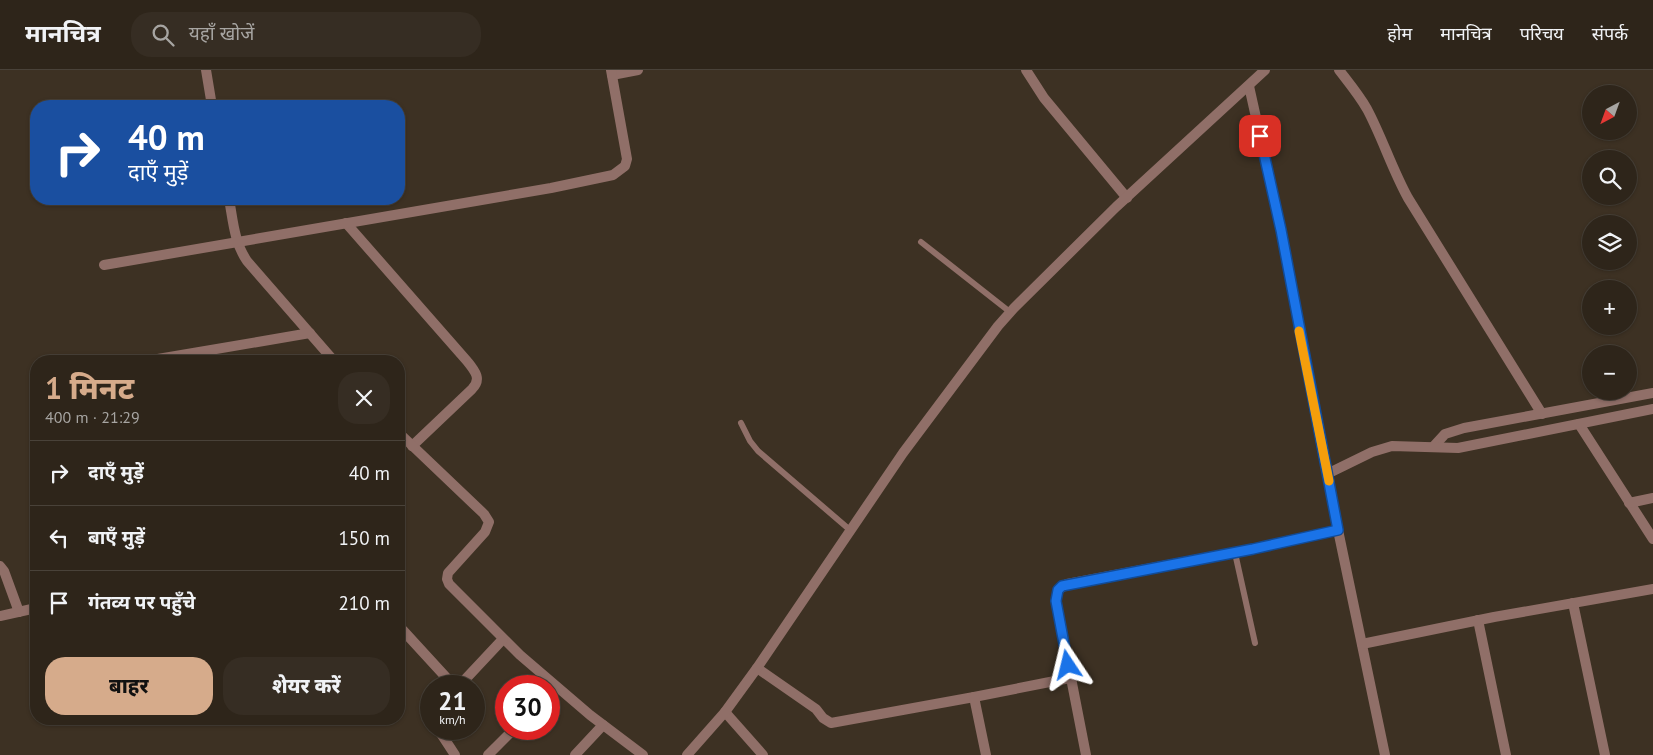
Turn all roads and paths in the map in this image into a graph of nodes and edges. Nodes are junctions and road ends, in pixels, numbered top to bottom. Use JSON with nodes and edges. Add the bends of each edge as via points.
{"nodes":[{"id":1,"x":206,"y":70,"type":"edge"},
{"id":2,"x":638,"y":70,"type":"edge"},
{"id":3,"x":1026,"y":70,"type":"edge"},
{"id":4,"x":1265,"y":70,"type":"edge"},
{"id":5,"x":1339,"y":70,"type":"edge"},
{"id":6,"x":612,"y":72,"type":"edge"},
{"id":7,"x":1249,"y":86,"type":"junction"},
{"id":8,"x":211,"y":100,"type":"edge"},
{"id":9,"x":1126,"y":198,"type":"junction"},
{"id":10,"x":230,"y":205,"type":"edge"},
{"id":11,"x":346,"y":223,"type":"junction"},
{"id":12,"x":921,"y":242,"type":"dead end"},
{"id":13,"x":237,"y":243,"type":"junction"},
{"id":14,"x":104,"y":265,"type":"dead end"},
{"id":15,"x":1010,"y":312,"type":"junction"},
{"id":16,"x":310,"y":333,"type":"junction"},
{"id":17,"x":181,"y":355,"type":"edge"},
{"id":18,"x":329,"y":355,"type":"edge"},
{"id":19,"x":1653,"y":393,"type":"edge"},
{"id":20,"x":1653,"y":409,"type":"edge"},
{"id":21,"x":1542,"y":414,"type":"junction"},
{"id":22,"x":741,"y":424,"type":"dead end"},
{"id":23,"x":1579,"y":424,"type":"junction"},
{"id":24,"x":405,"y":439,"type":"edge"},
{"id":25,"x":412,"y":446,"type":"junction"},
{"id":26,"x":1434,"y":446,"type":"junction"},
{"id":27,"x":1327,"y":474,"type":"junction"},
{"id":28,"x":1653,"y":498,"type":"edge"},
{"id":29,"x":1629,"y":503,"type":"junction"},
{"id":30,"x":850,"y":530,"type":"junction"},
{"id":31,"x":1338,"y":530,"type":"junction"},
{"id":32,"x":1653,"y":540,"type":"edge"},
{"id":33,"x":1235,"y":553,"type":"junction"},
{"id":34,"x":0,"y":566,"type":"edge"},
{"id":35,"x":1653,"y":589,"type":"edge"},
{"id":36,"x":1573,"y":603,"type":"junction"},
{"id":37,"x":30,"y":609,"type":"edge"},
{"id":38,"x":18,"y":612,"type":"junction"},
{"id":39,"x":0,"y":616,"type":"edge"},
{"id":40,"x":1478,"y":620,"type":"junction"},
{"id":41,"x":405,"y":633,"type":"edge"},
{"id":42,"x":504,"y":639,"type":"junction"},
{"id":43,"x":1255,"y":643,"type":"dead end"},
{"id":44,"x":1362,"y":644,"type":"junction"},
{"id":45,"x":757,"y":668,"type":"junction"},
{"id":46,"x":444,"y":675,"type":"edge"},
{"id":47,"x":470,"y":675,"type":"edge"},
{"id":48,"x":539,"y":675,"type":"edge"},
{"id":49,"x":1070,"y":678,"type":"junction"},
{"id":50,"x":560,"y":694,"type":"edge"},
{"id":51,"x":974,"y":698,"type":"junction"},
{"id":52,"x":725,"y":712,"type":"junction"},
{"id":53,"x":603,"y":725,"type":"junction"},
{"id":54,"x":445,"y":740,"type":"edge"},
{"id":55,"x":503,"y":740,"type":"edge"},
{"id":56,"x":455,"y":755,"type":"edge"},
{"id":57,"x":488,"y":755,"type":"edge"},
{"id":58,"x":575,"y":755,"type":"edge"},
{"id":59,"x":643,"y":755,"type":"edge"},
{"id":60,"x":687,"y":755,"type":"edge"},
{"id":61,"x":763,"y":755,"type":"edge"},
{"id":62,"x":986,"y":755,"type":"edge"},
{"id":63,"x":1086,"y":755,"type":"edge"},
{"id":64,"x":1385,"y":755,"type":"edge"},
{"id":65,"x":1506,"y":755,"type":"edge"},
{"id":66,"x":1605,"y":755,"type":"edge"}],
"edges":[{"from":1,"to":8,"type":"street"},
{"from":2,"to":6,"type":"street"},
{"from":3,"to":9,"type":"street","via":[[1044,98]]},
{"from":4,"to":7,"type":"street"},
{"from":5,"to":21,"type":"street","via":[[1368,111],[1408,198]]},
{"from":6,"to":11,"type":"street","via":[[627,159],[625,166],[614,175]]},
{"from":7,"to":9,"type":"street"},
{"from":7,"to":27,"type":"street","via":[[1281,230]]},
{"from":9,"to":15,"type":"street"},
{"from":10,"to":13,"type":"street"},
{"from":11,"to":13,"type":"street"},
{"from":11,"to":25,"type":"street","via":[[468,361],[478,379],[477,384]]},
{"from":12,"to":15,"type":"lane"},
{"from":13,"to":14,"type":"street"},
{"from":13,"to":16,"type":"street","via":[[247,261]]},
{"from":15,"to":30,"type":"street","via":[[903,453]]},
{"from":16,"to":17,"type":"street"},
{"from":16,"to":18,"type":"street"},
{"from":19,"to":21,"type":"street"},
{"from":20,"to":23,"type":"street"},
{"from":21,"to":26,"type":"street","via":[[1450,431]]},
{"from":22,"to":30,"type":"lane","via":[[758,451]]},
{"from":23,"to":26,"type":"street","via":[[1458,448]]},
{"from":23,"to":29,"type":"street"},
{"from":24,"to":25,"type":"street"},
{"from":25,"to":42,"type":"street","via":[[489,522],[485,532],[452,568],[447,579]]},
{"from":26,"to":27,"type":"street","via":[[1386,447]]},
{"from":27,"to":31,"type":"street"},
{"from":28,"to":29,"type":"street"},
{"from":29,"to":32,"type":"street"},
{"from":30,"to":45,"type":"street"},
{"from":31,"to":33,"type":"street"},
{"from":31,"to":44,"type":"street"},
{"from":33,"to":43,"type":"lane"},
{"from":33,"to":49,"type":"street","via":[[1062,586],[1056,601]]},
{"from":34,"to":38,"type":"street"},
{"from":35,"to":36,"type":"street"},
{"from":36,"to":40,"type":"street"},
{"from":36,"to":66,"type":"street"},
{"from":37,"to":38,"type":"street"},
{"from":38,"to":39,"type":"street"},
{"from":40,"to":44,"type":"street"},
{"from":40,"to":65,"type":"street"},
{"from":41,"to":46,"type":"street"},
{"from":42,"to":47,"type":"street"},
{"from":42,"to":48,"type":"street"},
{"from":44,"to":64,"type":"street"},
{"from":45,"to":51,"type":"street","via":[[831,723]]},
{"from":45,"to":52,"type":"street"},
{"from":49,"to":51,"type":"street"},
{"from":49,"to":63,"type":"street"},
{"from":50,"to":53,"type":"street"},
{"from":51,"to":62,"type":"street"},
{"from":52,"to":60,"type":"street"},
{"from":52,"to":61,"type":"street"},
{"from":53,"to":58,"type":"street"},
{"from":53,"to":59,"type":"street"},
{"from":54,"to":56,"type":"street"},
{"from":55,"to":57,"type":"street"}]}
